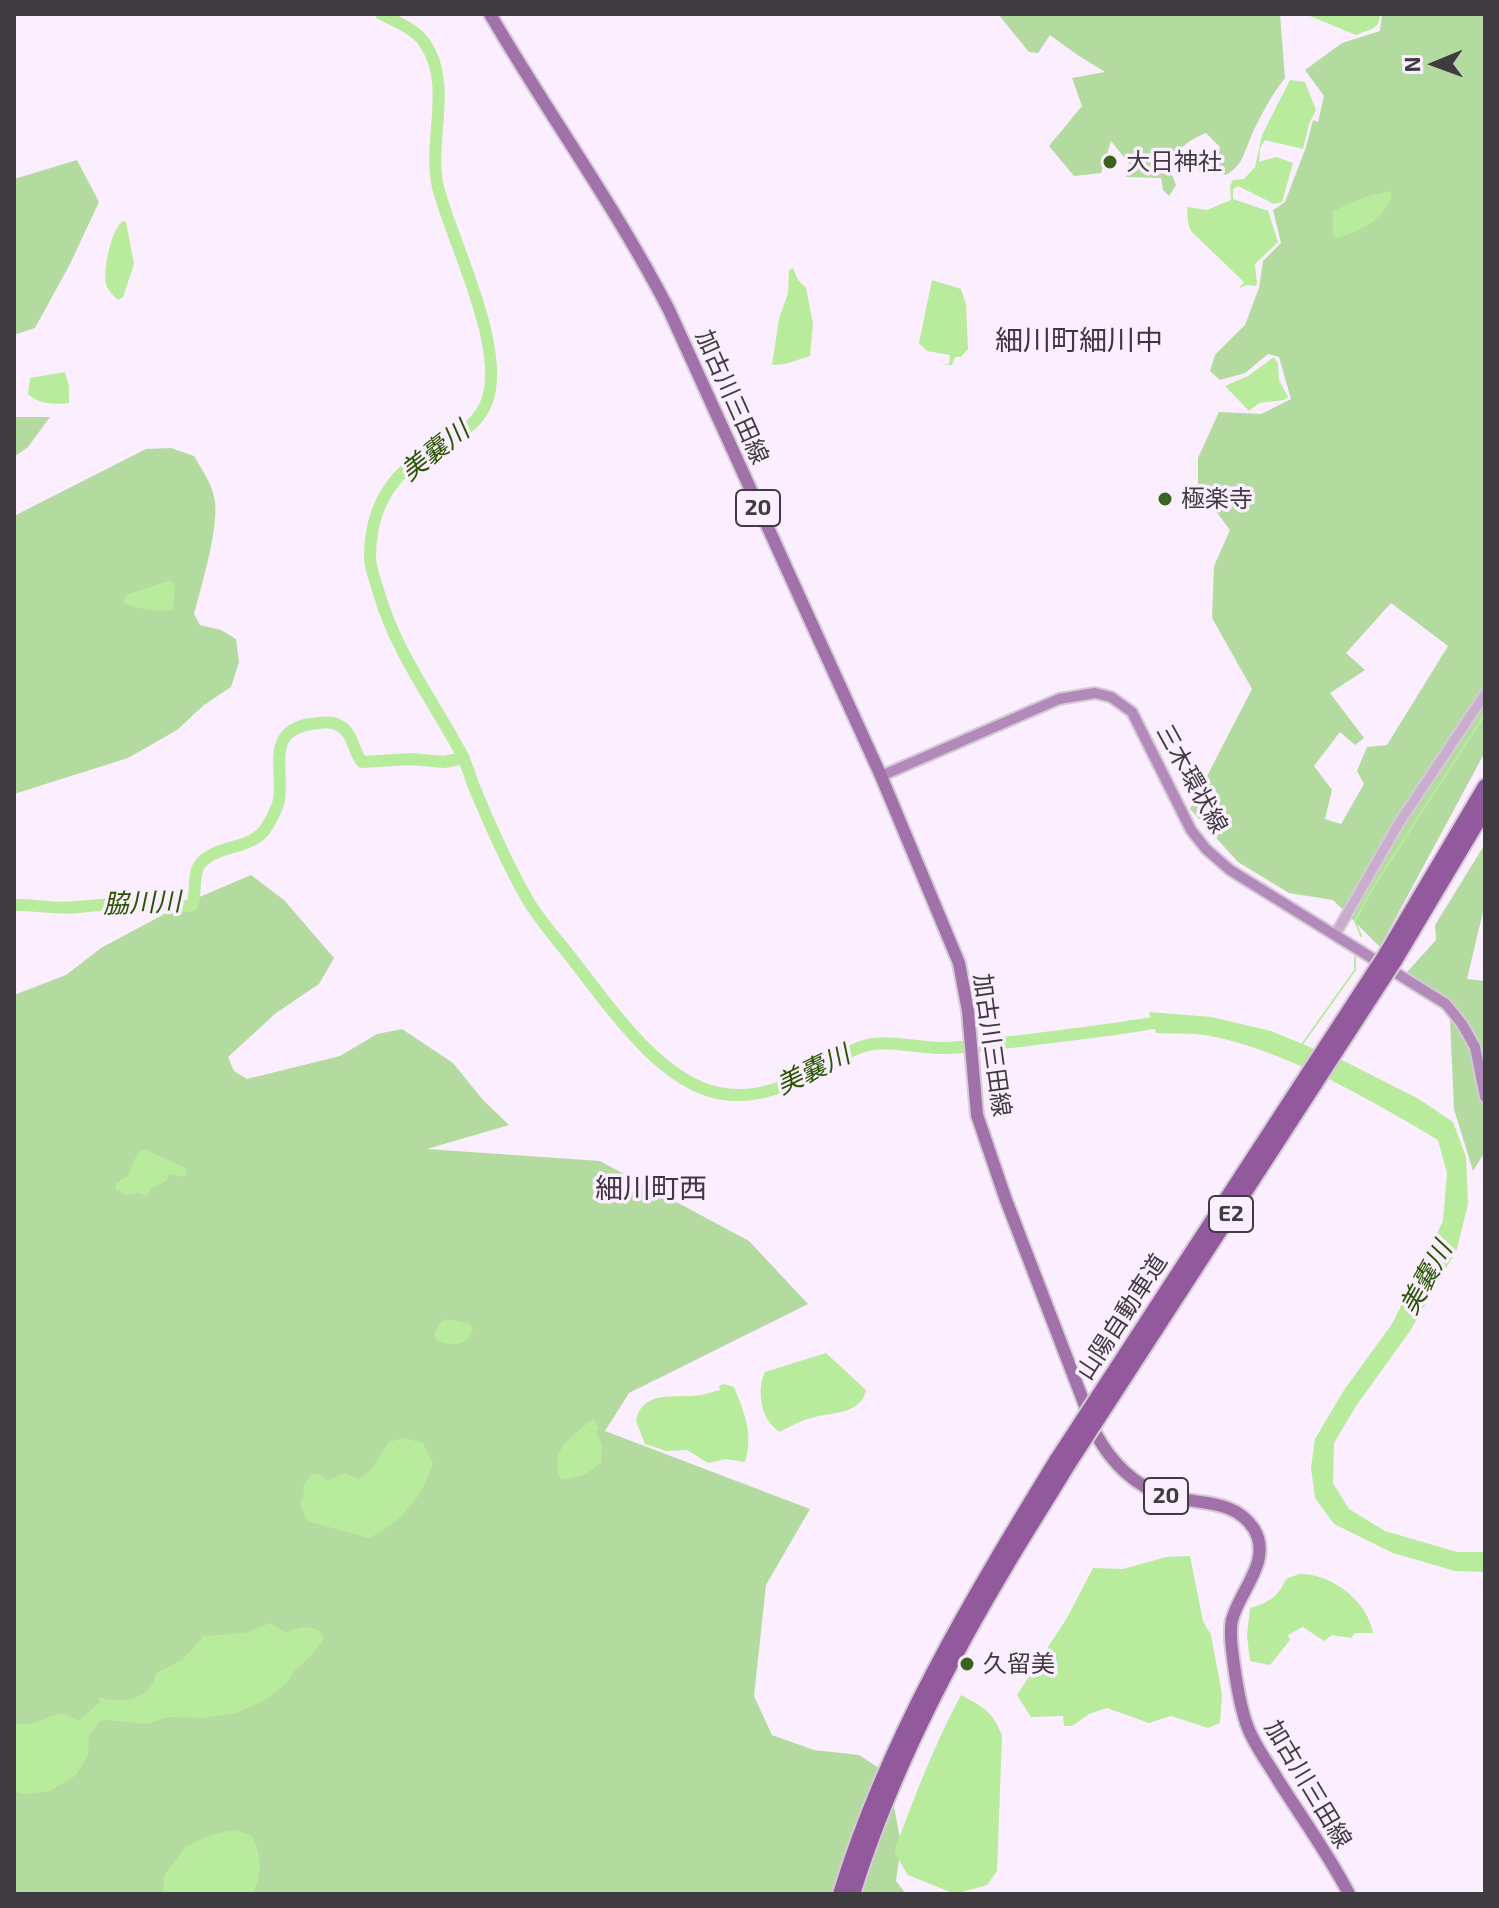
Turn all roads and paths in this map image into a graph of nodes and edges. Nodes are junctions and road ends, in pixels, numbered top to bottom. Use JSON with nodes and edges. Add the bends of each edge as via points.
{"nodes":[{"id":1,"x":490,"y":14,"type":"edge"},
{"id":2,"x":1485,"y":694,"type":"edge"},
{"id":3,"x":881,"y":776,"type":"junction"},
{"id":4,"x":1485,"y":786,"type":"edge"},
{"id":5,"x":1485,"y":810,"type":"edge"},
{"id":6,"x":1335,"y":935,"type":"junction"},
{"id":7,"x":1390,"y":958,"type":"junction"},
{"id":8,"x":1485,"y":1097,"type":"edge"},
{"id":9,"x":1062,"y":1463,"type":"junction"},
{"id":10,"x":840,"y":1894,"type":"edge"},
{"id":11,"x":853,"y":1894,"type":"edge"},
{"id":12,"x":1349,"y":1894,"type":"edge"}],
"edges":[{"from":1,"to":3,"type":"main road","name":"加古川三田線","number":"20","via":[[663,298]]},
{"from":2,"to":6,"type":"street","via":[[1399,823]]},
{"from":3,"to":6,"type":"main road","name":"三木環状線","via":[[1059,699],[1095,693],[1111,697],[1132,712],[1191,830],[1206,849],[1230,870]]},
{"from":3,"to":12,"type":"main road","name":"加古川三田線","number":"20","via":[[959,963],[977,1115],[1082,1402],[1107,1454],[1134,1480],[1165,1496],[1237,1511],[1256,1533],[1255,1571],[1231,1629],[1247,1724]]},
{"from":4,"to":7,"type":"highway","name":"山陽自動車道","number":"E2"},
{"from":5,"to":7,"type":"highway","name":"山陽自動車道","number":"E2"},
{"from":6,"to":8,"type":"main road","name":"三木環状線","via":[[1446,1004],[1475,1047]]},
{"from":7,"to":9,"type":"highway","name":"山陽自動車道","number":"E2","bridge":true},
{"from":9,"to":10,"type":"highway","name":"山陽自動車道","number":"E2","via":[[988,1573],[908,1718],[870,1805]]},
{"from":9,"to":11,"type":"highway","name":"山陽自動車道","number":"E2","via":[[922,1721],[882,1809]]}]}
